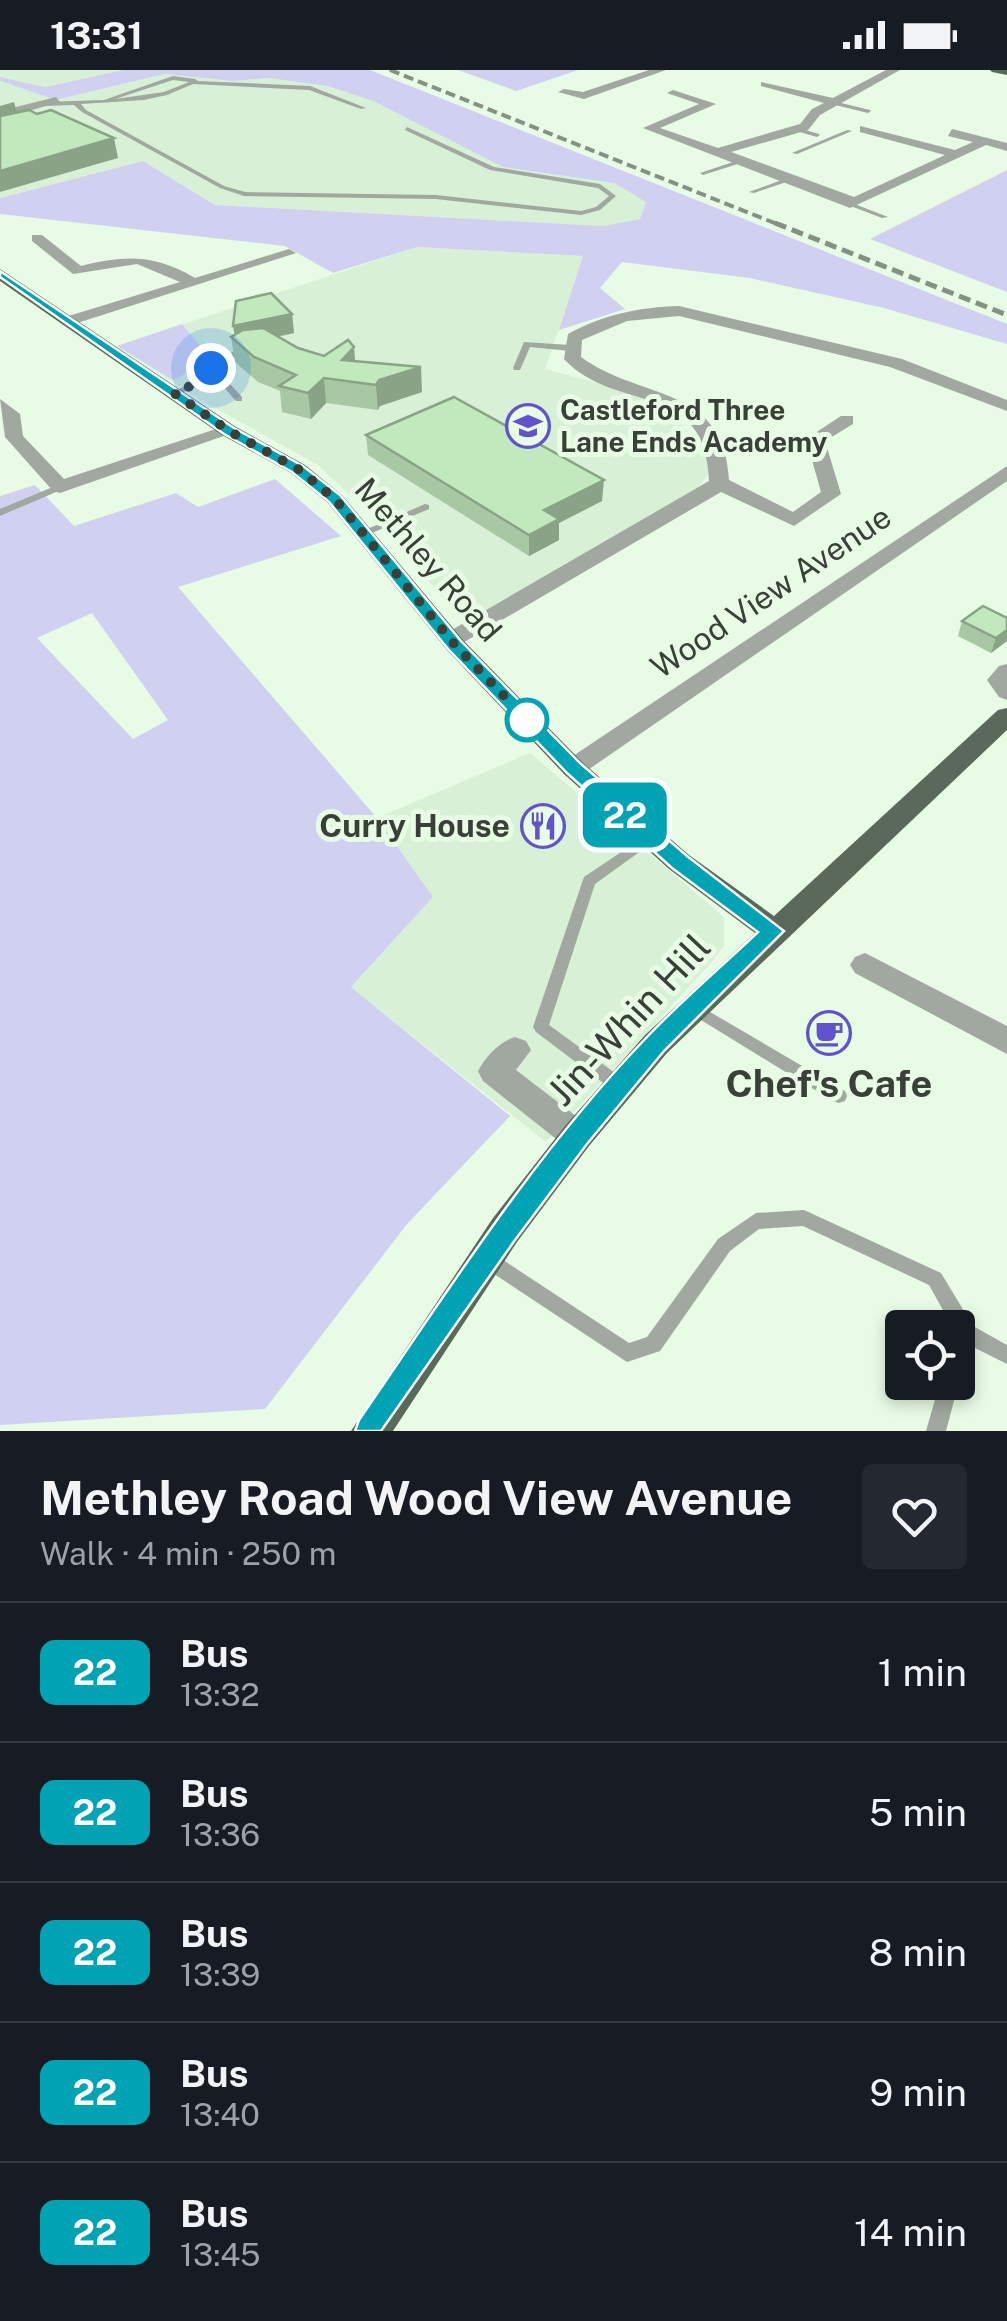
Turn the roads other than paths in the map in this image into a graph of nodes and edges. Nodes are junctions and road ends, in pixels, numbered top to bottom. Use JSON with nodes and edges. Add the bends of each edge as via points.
{"nodes":[{"id":1,"x":660,"y":70,"type":"edge"},
{"id":2,"x":894,"y":70,"type":"edge"},
{"id":3,"x":996,"y":70,"type":"edge"},
{"id":4,"x":1007,"y":72,"type":"edge"},
{"id":5,"x":764,"y":84,"type":"dead end"},
{"id":6,"x":673,"y":93,"type":"dead end"},
{"id":7,"x":574,"y":96,"type":"dead end"},
{"id":8,"x":56,"y":100,"type":"dead end"},
{"id":9,"x":74,"y":102,"type":"junction"},
{"id":10,"x":834,"y":102,"type":"junction"},
{"id":11,"x":41,"y":104,"type":"junction"},
{"id":12,"x":363,"y":108,"type":"dead end"},
{"id":13,"x":868,"y":112,"type":"dead end"},
{"id":14,"x":0,"y":115,"type":"edge"},
{"id":15,"x":407,"y":128,"type":"dead end"},
{"id":16,"x":863,"y":128,"type":"joint"},
{"id":17,"x":795,"y":129,"type":"junction"},
{"id":18,"x":952,"y":133,"type":"dead end"},
{"id":19,"x":818,"y":135,"type":"dead end"},
{"id":20,"x":985,"y":141,"type":"junction"},
{"id":21,"x":1007,"y":146,"type":"edge"},
{"id":22,"x":718,"y":152,"type":"junction"},
{"id":23,"x":796,"y":153,"type":"dead end"},
{"id":24,"x":955,"y":154,"type":"junction"},
{"id":25,"x":745,"y":163,"type":"junction"},
{"id":26,"x":706,"y":175,"type":"dead end"},
{"id":27,"x":790,"y":179,"type":"junction"},
{"id":28,"x":752,"y":192,"type":"dead end"},
{"id":29,"x":852,"y":203,"type":"junction"},
{"id":30,"x":884,"y":217,"type":"dead end"},
{"id":31,"x":37,"y":238,"type":"dead end"},
{"id":32,"x":289,"y":252,"type":"dead end"},
{"id":33,"x":0,"y":274,"type":"edge"},
{"id":34,"x":193,"y":282,"type":"junction"},
{"id":35,"x":68,"y":321,"type":"junction"},
{"id":36,"x":572,"y":343,"type":"junction"},
{"id":37,"x":255,"y":348,"type":"edge"},
{"id":38,"x":518,"y":368,"type":"dead end"},
{"id":39,"x":214,"y":376,"type":"junction"},
{"id":40,"x":174,"y":393,"type":"junction"},
{"id":41,"x":239,"y":399,"type":"dead end"},
{"id":42,"x":0,"y":404,"type":"edge"},
{"id":43,"x":1007,"y":406,"type":"edge"},
{"id":44,"x":847,"y":420,"type":"dead end"},
{"id":45,"x":229,"y":431,"type":"junction"},
{"id":46,"x":1007,"y":472,"type":"edge"},
{"id":47,"x":718,"y":483,"type":"junction"},
{"id":48,"x":60,"y":487,"type":"junction"},
{"id":49,"x":425,"y":507,"type":"dead end"},
{"id":50,"x":0,"y":513,"type":"edge"},
{"id":51,"x":363,"y":533,"type":"junction"},
{"id":52,"x":452,"y":640,"type":"junction"},
{"id":53,"x":1007,"y":671,"type":"edge"},
{"id":54,"x":1007,"y":692,"type":"edge"},
{"id":55,"x":1007,"y":716,"type":"edge"},
{"id":56,"x":574,"y":768,"type":"junction"},
{"id":57,"x":651,"y":837,"type":"junction"},
{"id":58,"x":773,"y":931,"type":"junction"},
{"id":59,"x":866,"y":964,"type":"dead end"},
{"id":60,"x":693,"y":1008,"type":"junction"},
{"id":61,"x":1007,"y":1041,"type":"edge"},
{"id":62,"x":515,"y":1050,"type":"dead end"},
{"id":63,"x":620,"y":1086,"type":"junction"},
{"id":64,"x":839,"y":1096,"type":"dead end"},
{"id":65,"x":578,"y":1136,"type":"junction"},
{"id":66,"x":486,"y":1258,"type":"junction"},
{"id":67,"x":953,"y":1310,"type":"edge"},
{"id":68,"x":975,"y":1338,"type":"edge"},
{"id":69,"x":1007,"y":1356,"type":"edge"},
{"id":70,"x":945,"y":1400,"type":"edge"},
{"id":71,"x":370,"y":1431,"type":"edge"},
{"id":72,"x":936,"y":1431,"type":"edge"}],
"edges":[{"from":1,"to":7,"type":"street"},
{"from":2,"to":10,"type":"street"},
{"from":3,"to":4,"type":"main road"},
{"from":5,"to":10,"type":"street"},
{"from":6,"to":22,"type":"street","via":[[710,104],[649,128]]},
{"from":8,"to":11,"type":"street"},
{"from":9,"to":11,"type":"lane"},
{"from":9,"to":12,"type":"lane","via":[[194,83],[310,88]]},
{"from":9,"to":15,"type":"lane","via":[[244,194],[436,197],[581,212],[598,210],[613,196],[600,186],[492,169]]},
{"from":10,"to":13,"type":"lane"},
{"from":10,"to":17,"type":"street"},
{"from":11,"to":14,"type":"street"},
{"from":16,"to":23,"type":"lane"},
{"from":16,"to":24,"type":"street"},
{"from":17,"to":19,"type":"lane"},
{"from":17,"to":22,"type":"street"},
{"from":18,"to":20,"type":"street"},
{"from":20,"to":21,"type":"street"},
{"from":20,"to":24,"type":"street"},
{"from":22,"to":25,"type":"street"},
{"from":24,"to":29,"type":"street"},
{"from":25,"to":26,"type":"lane"},
{"from":25,"to":27,"type":"street"},
{"from":27,"to":28,"type":"lane"},
{"from":27,"to":29,"type":"street"},
{"from":29,"to":30,"type":"lane"},
{"from":31,"to":34,"type":"street","via":[[78,272],[153,259]]},
{"from":32,"to":34,"type":"street"},
{"from":33,"to":35,"type":"main road","name":"Methley Road"},
{"from":34,"to":35,"type":"street"},
{"from":35,"to":40,"type":"main road","name":"Methley Road"},
{"from":36,"to":38,"type":"lane","via":[[527,344]]},
{"from":36,"to":43,"type":"street","via":[[593,328],[643,313],[680,311],[896,363]]},
{"from":36,"to":47,"type":"street","via":[[572,358],[583,368],[648,391],[692,416],[719,456]]},
{"from":37,"to":39,"type":"lane","via":[[215,364]]},
{"from":39,"to":40,"type":"lane"},
{"from":39,"to":41,"type":"lane"},
{"from":40,"to":45,"type":"main road","name":"Methley Road"},
{"from":42,"to":48,"type":"street","via":[[14,418],[14,437]]},
{"from":44,"to":47,"type":"street","via":[[815,438],[831,494],[794,520]]},
{"from":45,"to":48,"type":"street"},
{"from":45,"to":51,"type":"main road","name":"Methley Road","via":[[298,469]]},
{"from":46,"to":56,"type":"street","name":"Wood View Avenue"},
{"from":47,"to":52,"type":"street"},
{"from":48,"to":50,"type":"lane"},
{"from":49,"to":51,"type":"lane"},
{"from":51,"to":52,"type":"main road","name":"Methley Road"},
{"from":52,"to":56,"type":"main road","name":"Methley Road"},
{"from":53,"to":54,"type":"street","via":[[999,680]]},
{"from":55,"to":58,"type":"main road","name":"Jin-Whin Hill"},
{"from":56,"to":57,"type":"main road","name":"Methley Road"},
{"from":57,"to":58,"type":"main road","name":"Methley Road"},
{"from":57,"to":63,"type":"lane","via":[[589,882],[541,1027]]},
{"from":58,"to":60,"type":"main road","name":"Jin-Whin Hill"},
{"from":59,"to":61,"type":"street"},
{"from":60,"to":63,"type":"main road","name":"Jin-Whin Hill"},
{"from":60,"to":64,"type":"lane"},
{"from":62,"to":65,"type":"street","via":[[494,1071]]},
{"from":63,"to":65,"type":"main road","name":"Jin-Whin Hill"},
{"from":65,"to":66,"type":"main road","name":"Jin-Whin Hill"},
{"from":66,"to":67,"type":"lane","via":[[627,1353],[653,1344],[724,1245],[756,1221],[804,1218],[935,1279]]},
{"from":66,"to":71,"type":"main road","name":"Jin-Whin Hill"},
{"from":68,"to":69,"type":"lane"},
{"from":70,"to":72,"type":"lane"}]}
